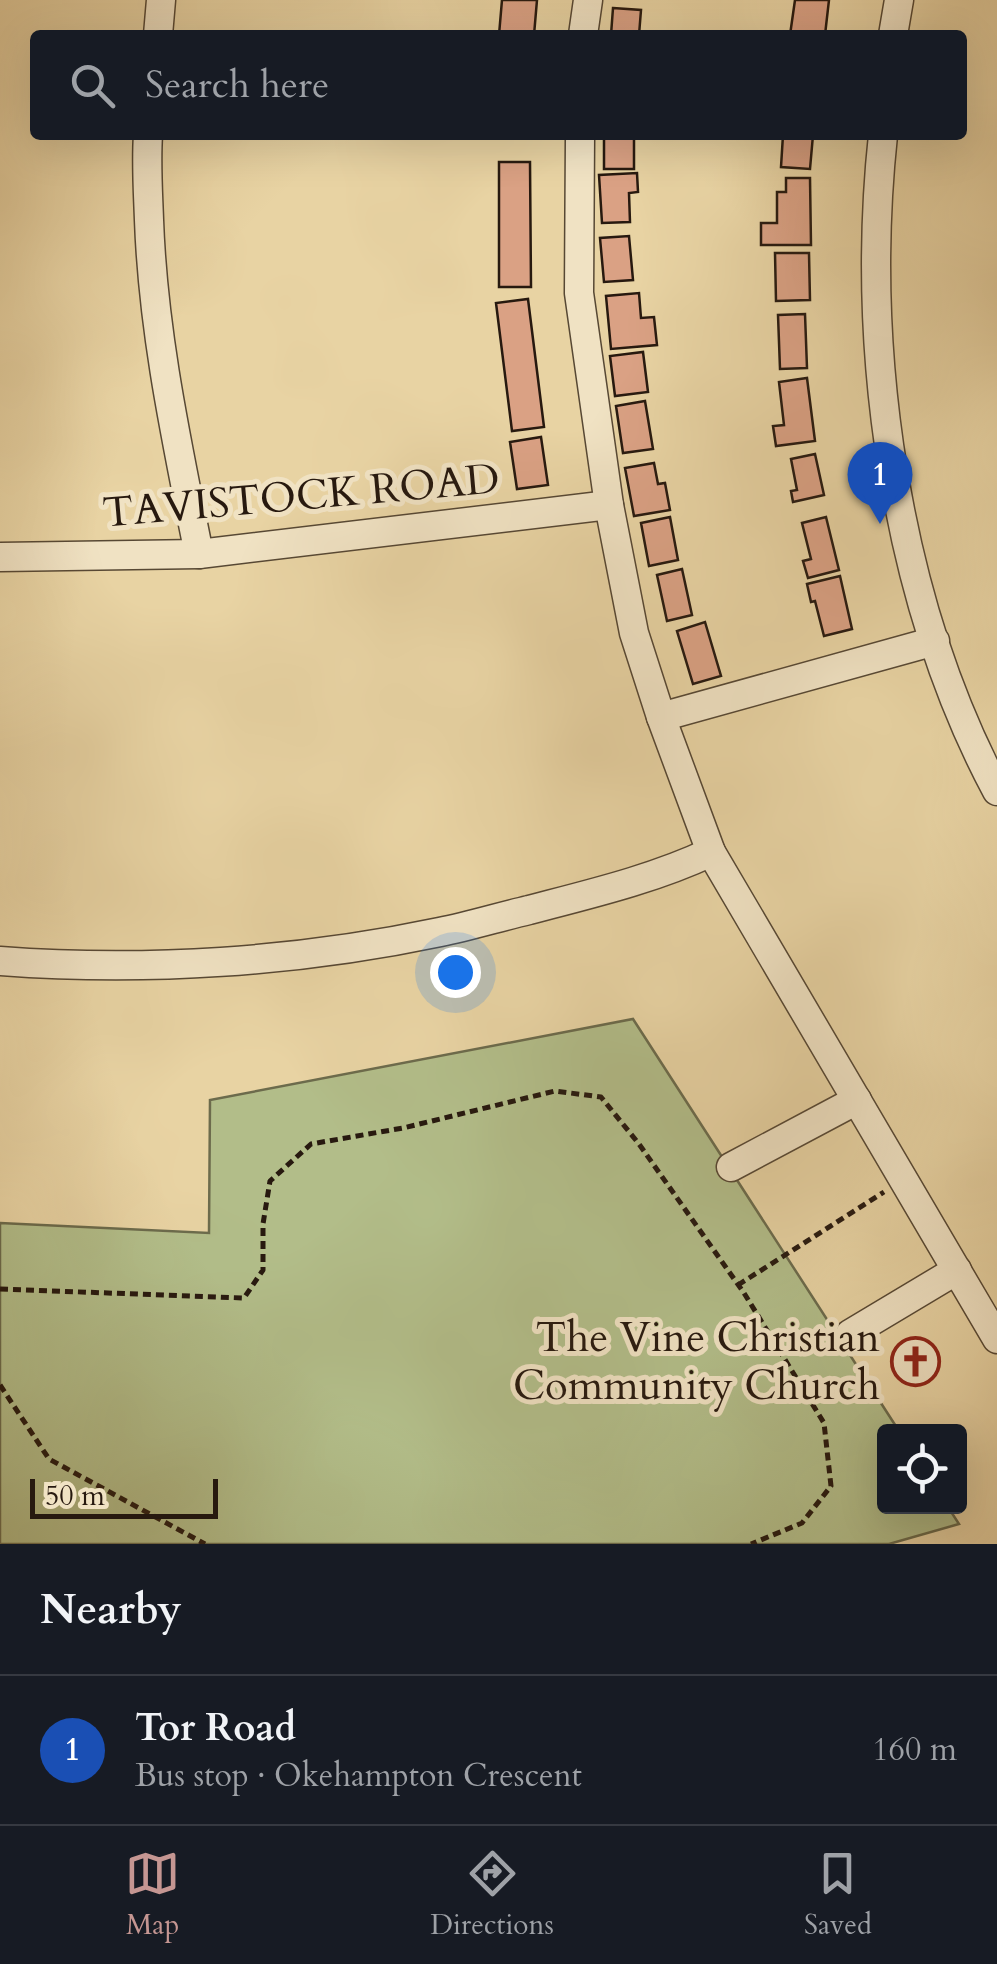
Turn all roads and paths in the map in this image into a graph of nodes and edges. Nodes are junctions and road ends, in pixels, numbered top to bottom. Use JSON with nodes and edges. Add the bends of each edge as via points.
{"nodes":[{"id":1,"x":162,"y":0,"type":"edge"},
{"id":2,"x":588,"y":0,"type":"edge"},
{"id":3,"x":898,"y":0,"type":"edge"},
{"id":4,"x":159,"y":30,"type":"edge"},
{"id":5,"x":584,"y":30,"type":"edge"},
{"id":6,"x":895,"y":30,"type":"edge"},
{"id":7,"x":148,"y":140,"type":"edge"},
{"id":8,"x":580,"y":140,"type":"edge"},
{"id":9,"x":883,"y":140,"type":"edge"},
{"id":10,"x":609,"y":505,"type":"junction"},
{"id":11,"x":199,"y":554,"type":"junction"},
{"id":12,"x":0,"y":557,"type":"edge"},
{"id":13,"x":935,"y":641,"type":"junction"},
{"id":14,"x":661,"y":717,"type":"junction"},
{"id":15,"x":997,"y":791,"type":"edge"},
{"id":16,"x":711,"y":852,"type":"junction"},
{"id":17,"x":0,"y":961,"type":"edge"},
{"id":18,"x":857,"y":1100,"type":"junction"},
{"id":19,"x":731,"y":1167,"type":"dead end"},
{"id":20,"x":904,"y":1181,"type":"junction"},
{"id":21,"x":956,"y":1270,"type":"junction"},
{"id":22,"x":738,"y":1285,"type":"junction"},
{"id":23,"x":0,"y":1289,"type":"edge"},
{"id":24,"x":850,"y":1334,"type":"dead end"},
{"id":25,"x":997,"y":1338,"type":"edge"},
{"id":26,"x":0,"y":1386,"type":"edge"},
{"id":27,"x":204,"y":1544,"type":"edge"},
{"id":28,"x":752,"y":1544,"type":"edge"}],
"edges":[{"from":1,"to":4,"type":"street"},
{"from":2,"to":5,"type":"street"},
{"from":3,"to":6,"type":"street"},
{"from":7,"to":11,"type":"street","via":[[151,278]]},
{"from":8,"to":10,"type":"street","via":[[579,292]]},
{"from":9,"to":13,"type":"street","via":[[877,229],[887,442]]},
{"from":10,"to":11,"type":"street","name":"TAVISTOCK ROAD"},
{"from":10,"to":14,"type":"street","via":[[634,633]]},
{"from":11,"to":12,"type":"street","name":"TAVISTOCK ROAD"},
{"from":13,"to":14,"type":"street"},
{"from":13,"to":15,"type":"street"},
{"from":14,"to":16,"type":"street"},
{"from":16,"to":17,"type":"street","via":[[570,899],[441,932],[342,948],[222,962]]},
{"from":16,"to":18,"type":"street"},
{"from":18,"to":19,"type":"street"},
{"from":18,"to":20,"type":"street"},
{"from":20,"to":21,"type":"street"},
{"from":20,"to":22,"type":"path"},
{"from":21,"to":24,"type":"street"},
{"from":21,"to":25,"type":"street"},
{"from":22,"to":23,"type":"path","via":[[602,1098],[555,1092],[311,1144],[270,1181],[263,1270],[244,1298]]},
{"from":22,"to":28,"type":"path","via":[[824,1423],[831,1486],[802,1523]]},
{"from":26,"to":27,"type":"path","via":[[49,1459]]}]}
